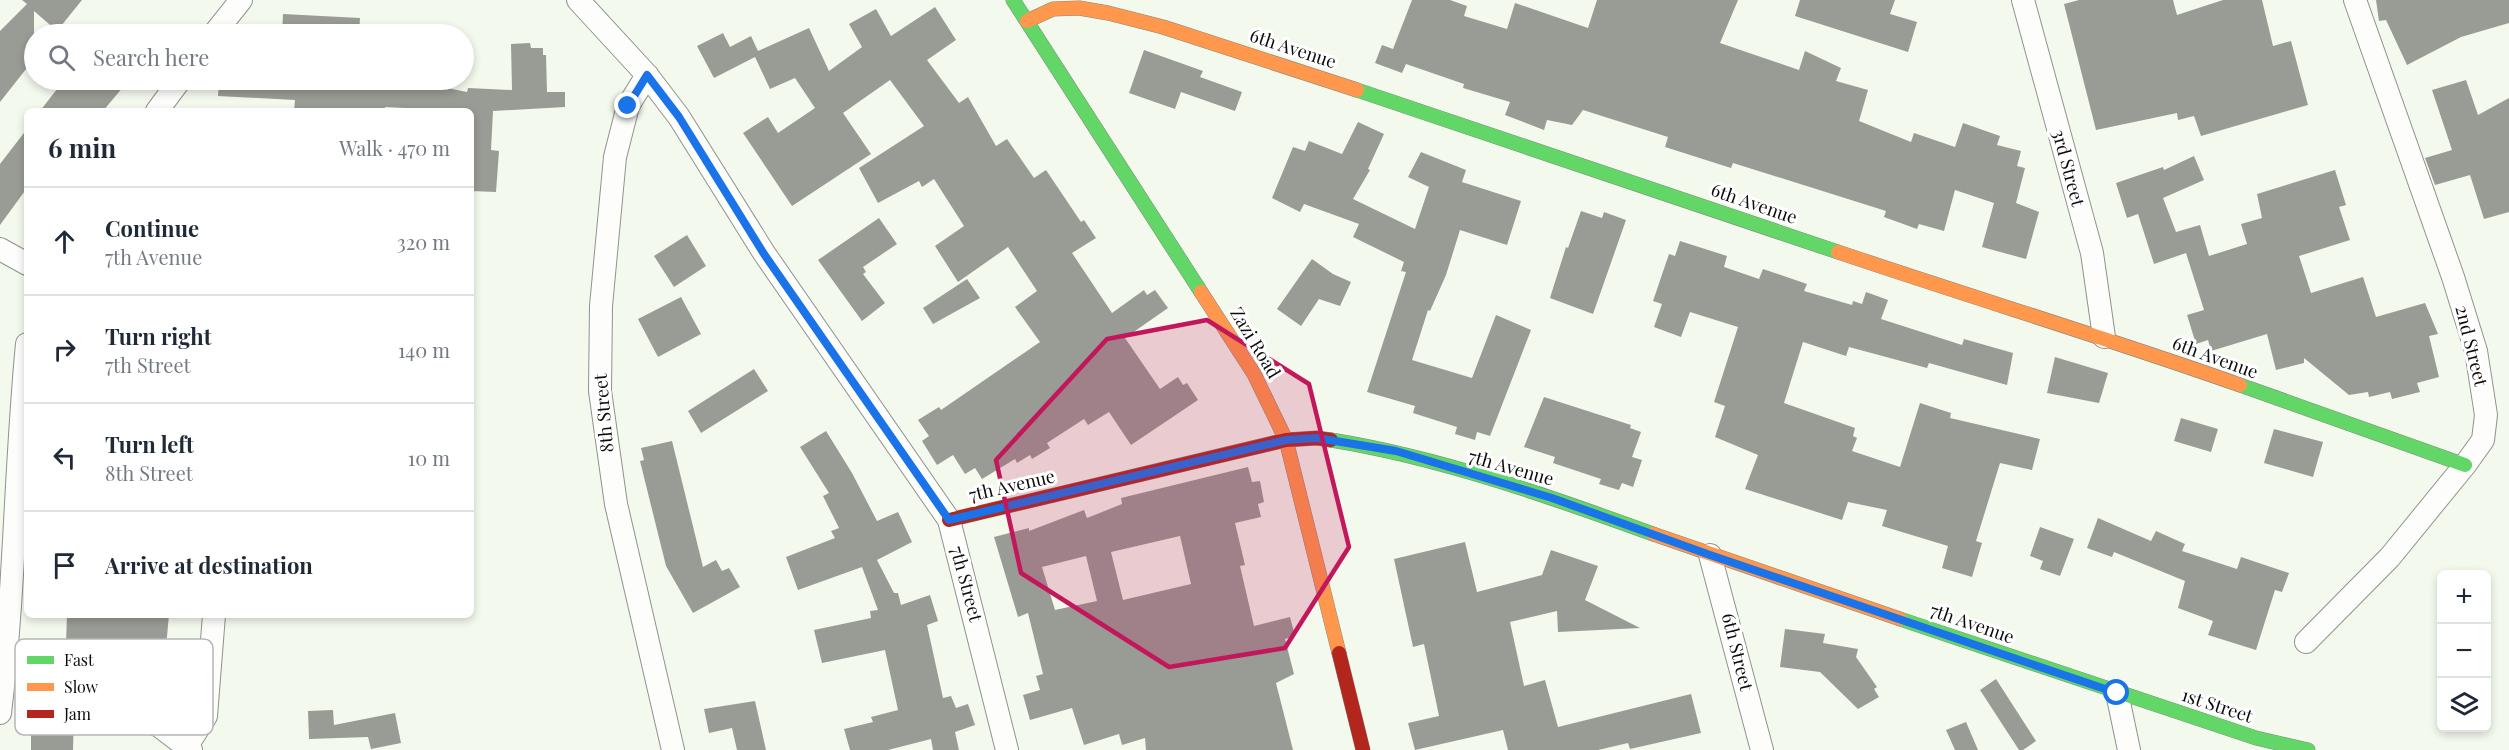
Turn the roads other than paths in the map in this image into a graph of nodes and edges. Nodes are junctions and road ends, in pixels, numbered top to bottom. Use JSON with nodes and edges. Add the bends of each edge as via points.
{"nodes":[{"id":1,"x":242,"y":0,"type":"edge"},
{"id":2,"x":578,"y":0,"type":"edge"},
{"id":3,"x":1013,"y":0,"type":"edge"},
{"id":4,"x":2023,"y":0,"type":"edge"},
{"id":5,"x":2355,"y":0,"type":"edge"},
{"id":6,"x":1027,"y":21,"type":"junction"},
{"id":7,"x":222,"y":24,"type":"edge"},
{"id":8,"x":647,"y":75,"type":"junction"},
{"id":9,"x":173,"y":90,"type":"edge"},
{"id":10,"x":159,"y":108,"type":"edge"},
{"id":11,"x":0,"y":249,"type":"edge"},
{"id":12,"x":24,"y":262,"type":"edge"},
{"id":13,"x":2104,"y":337,"type":"junction"},
{"id":14,"x":24,"y":374,"type":"edge"},
{"id":15,"x":1286,"y":440,"type":"junction"},
{"id":16,"x":2465,"y":465,"type":"junction"},
{"id":17,"x":949,"y":520,"type":"junction"},
{"id":18,"x":1710,"y":555,"type":"junction"},
{"id":19,"x":214,"y":618,"type":"edge"},
{"id":20,"x":212,"y":639,"type":"edge"},
{"id":21,"x":2306,"y":642,"type":"dead end"},
{"id":22,"x":6,"y":664,"type":"junction"},
{"id":23,"x":15,"y":668,"type":"edge"},
{"id":24,"x":2117,"y":693,"type":"junction"},
{"id":25,"x":0,"y":713,"type":"edge"},
{"id":26,"x":171,"y":735,"type":"edge"},
{"id":27,"x":189,"y":748,"type":"edge"},
{"id":28,"x":673,"y":750,"type":"edge"},
{"id":29,"x":1007,"y":750,"type":"edge"},
{"id":30,"x":1364,"y":750,"type":"edge"},
{"id":31,"x":1762,"y":750,"type":"edge"},
{"id":32,"x":2129,"y":750,"type":"edge"},
{"id":33,"x":2308,"y":750,"type":"edge"}],
"edges":[{"from":1,"to":7,"type":"street"},
{"from":2,"to":8,"type":"street","name":"7th Street"},
{"from":3,"to":6,"type":"street","name":"Zazi Road"},
{"from":4,"to":13,"type":"street","name":"3rd Street","via":[[2092,253]]},
{"from":5,"to":16,"type":"street","name":"2nd Street","via":[[2476,351],[2486,415],[2483,440]]},
{"from":6,"to":13,"type":"street","name":"6th Avenue","via":[[1053,9],[1079,10],[1111,13],[1163,27],[1979,300]]},
{"from":6,"to":15,"type":"street","name":"Zazi Road","via":[[1254,374]]},
{"from":8,"to":17,"type":"street","name":"7th Street","via":[[679,117],[776,271]]},
{"from":8,"to":28,"type":"street","name":"8th Street","via":[[628,106],[615,157],[601,306],[600,391],[616,504]]},
{"from":9,"to":10,"type":"street"},
{"from":11,"to":12,"type":"street"},
{"from":13,"to":16,"type":"street","name":"6th Avenue"},
{"from":14,"to":22,"type":"street"},
{"from":15,"to":17,"type":"street","name":"7th Avenue"},
{"from":15,"to":18,"type":"street","name":"7th Avenue","via":[[1317,438],[1396,451],[1552,498]]},
{"from":15,"to":30,"type":"street","name":"Zazi Road"},
{"from":16,"to":21,"type":"street","name":"2nd Street","via":[[2390,556]]},
{"from":17,"to":29,"type":"street","name":"7th Street"},
{"from":18,"to":24,"type":"street","name":"7th Avenue"},
{"from":18,"to":31,"type":"street","name":"6th Street"},
{"from":19,"to":20,"type":"street"},
{"from":22,"to":23,"type":"street"},
{"from":22,"to":25,"type":"street"},
{"from":24,"to":32,"type":"street"},
{"from":24,"to":33,"type":"street","name":"1st Street","via":[[2256,738]]},
{"from":26,"to":27,"type":"street"}]}
